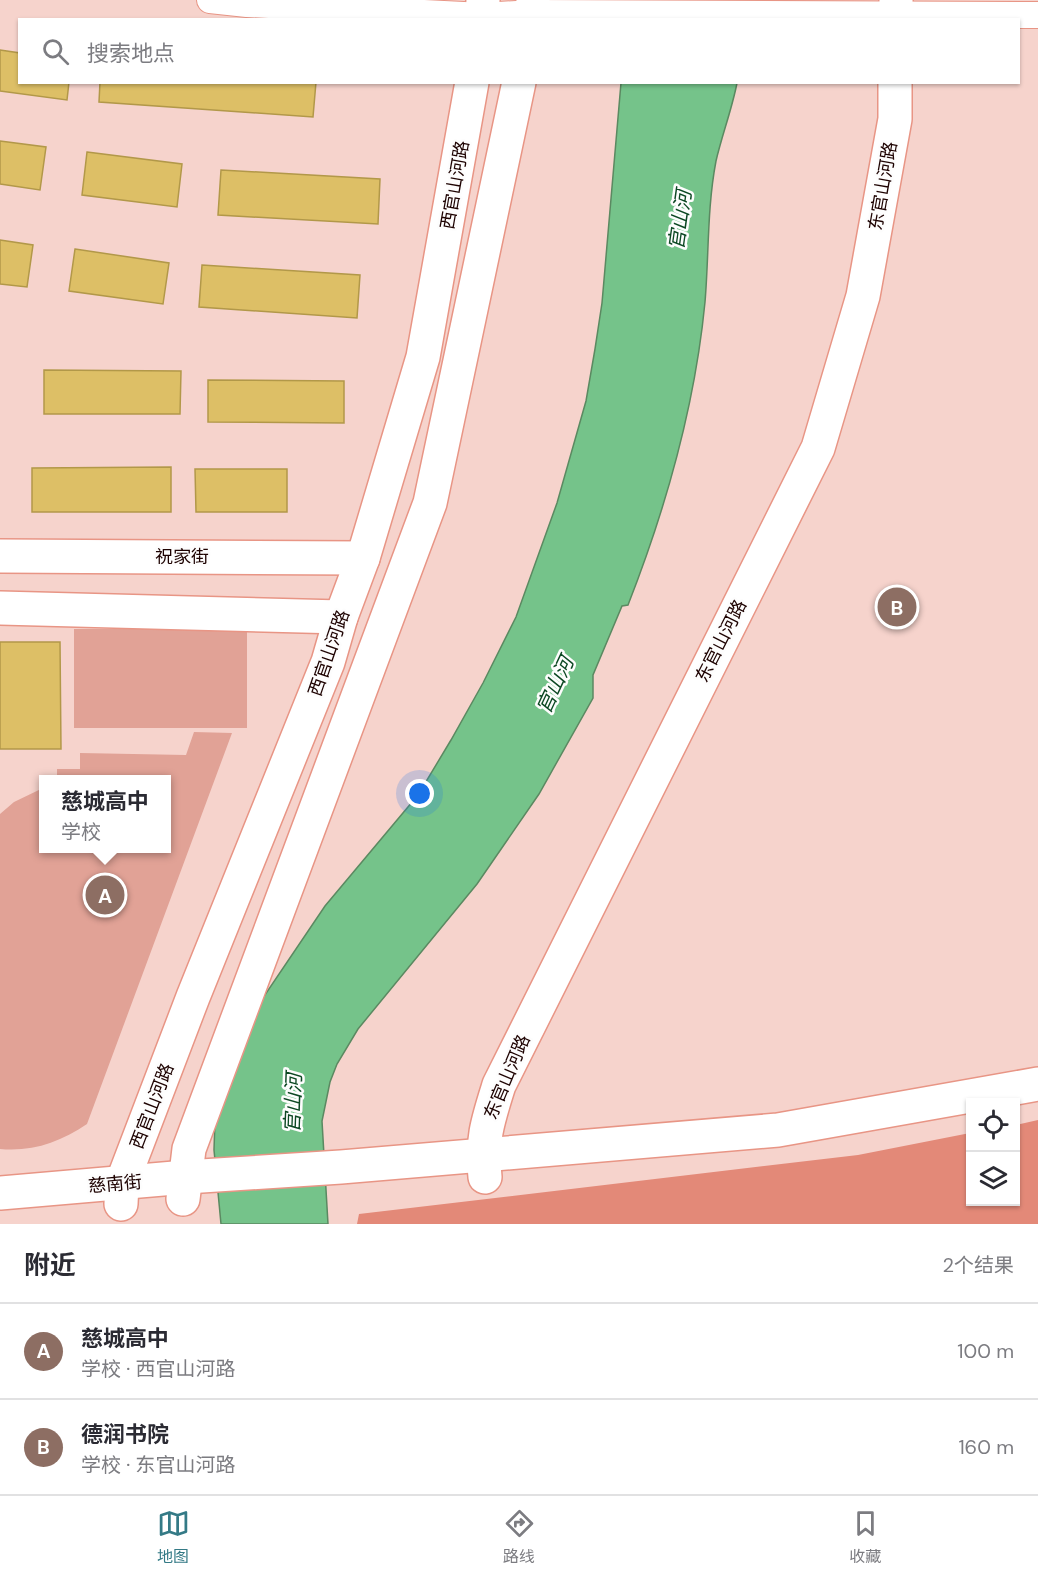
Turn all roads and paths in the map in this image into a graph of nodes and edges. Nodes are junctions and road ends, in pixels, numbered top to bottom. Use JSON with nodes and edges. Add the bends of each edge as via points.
{"nodes":[{"id":1,"x":210,"y":0,"type":"edge"},
{"id":2,"x":533,"y":11,"type":"edge"},
{"id":3,"x":896,"y":11,"type":"edge"},
{"id":4,"x":483,"y":12,"type":"edge"},
{"id":5,"x":1038,"y":15,"type":"edge"},
{"id":6,"x":472,"y":84,"type":"edge"},
{"id":7,"x":519,"y":84,"type":"edge"},
{"id":8,"x":895,"y":84,"type":"edge"},
{"id":9,"x":0,"y":555,"type":"edge"},
{"id":10,"x":363,"y":558,"type":"junction"},
{"id":11,"x":0,"y":608,"type":"edge"},
{"id":12,"x":341,"y":617,"type":"junction"},
{"id":13,"x":1038,"y":1084,"type":"edge"},
{"id":14,"x":1038,"y":1103,"type":"edge"},
{"id":15,"x":1020,"y":1106,"type":"edge"},
{"id":16,"x":966,"y":1117,"type":"edge"},
{"id":17,"x":484,"y":1166,"type":"junction"},
{"id":18,"x":185,"y":1188,"type":"junction"},
{"id":19,"x":0,"y":1193,"type":"edge"},
{"id":20,"x":121,"y":1194,"type":"junction"},
{"id":21,"x":0,"y":1215,"type":"edge"}],
"edges":[{"from":1,"to":4,"type":"street"},
{"from":2,"to":3,"type":"street"},
{"from":2,"to":4,"type":"street"},
{"from":3,"to":5,"type":"street"},
{"from":6,"to":10,"type":"street","name":"西官山河路","via":[[423,357]]},
{"from":7,"to":18,"type":"street","via":[[430,503],[189,1149]]},
{"from":8,"to":17,"type":"street","name":"东官山河路","via":[[895,119],[863,296],[818,448],[499,1085],[485,1127]]},
{"from":9,"to":10,"type":"street","name":"祝家街"},
{"from":10,"to":12,"type":"street","name":"西官山河路"},
{"from":11,"to":12,"type":"street"},
{"from":12,"to":20,"type":"street","name":"西官山河路","via":[[323,673],[193,997]]},
{"from":13,"to":17,"type":"street","via":[[778,1130]]},
{"from":14,"to":15,"type":"street"},
{"from":16,"to":17,"type":"street","via":[[830,1142],[686,1160]]},
{"from":17,"to":18,"type":"street","name":"慈南街"},
{"from":18,"to":20,"type":"street","name":"慈南街"},
{"from":19,"to":20,"type":"street","name":"慈南街"},
{"from":20,"to":21,"type":"street","name":"慈南街"}]}
